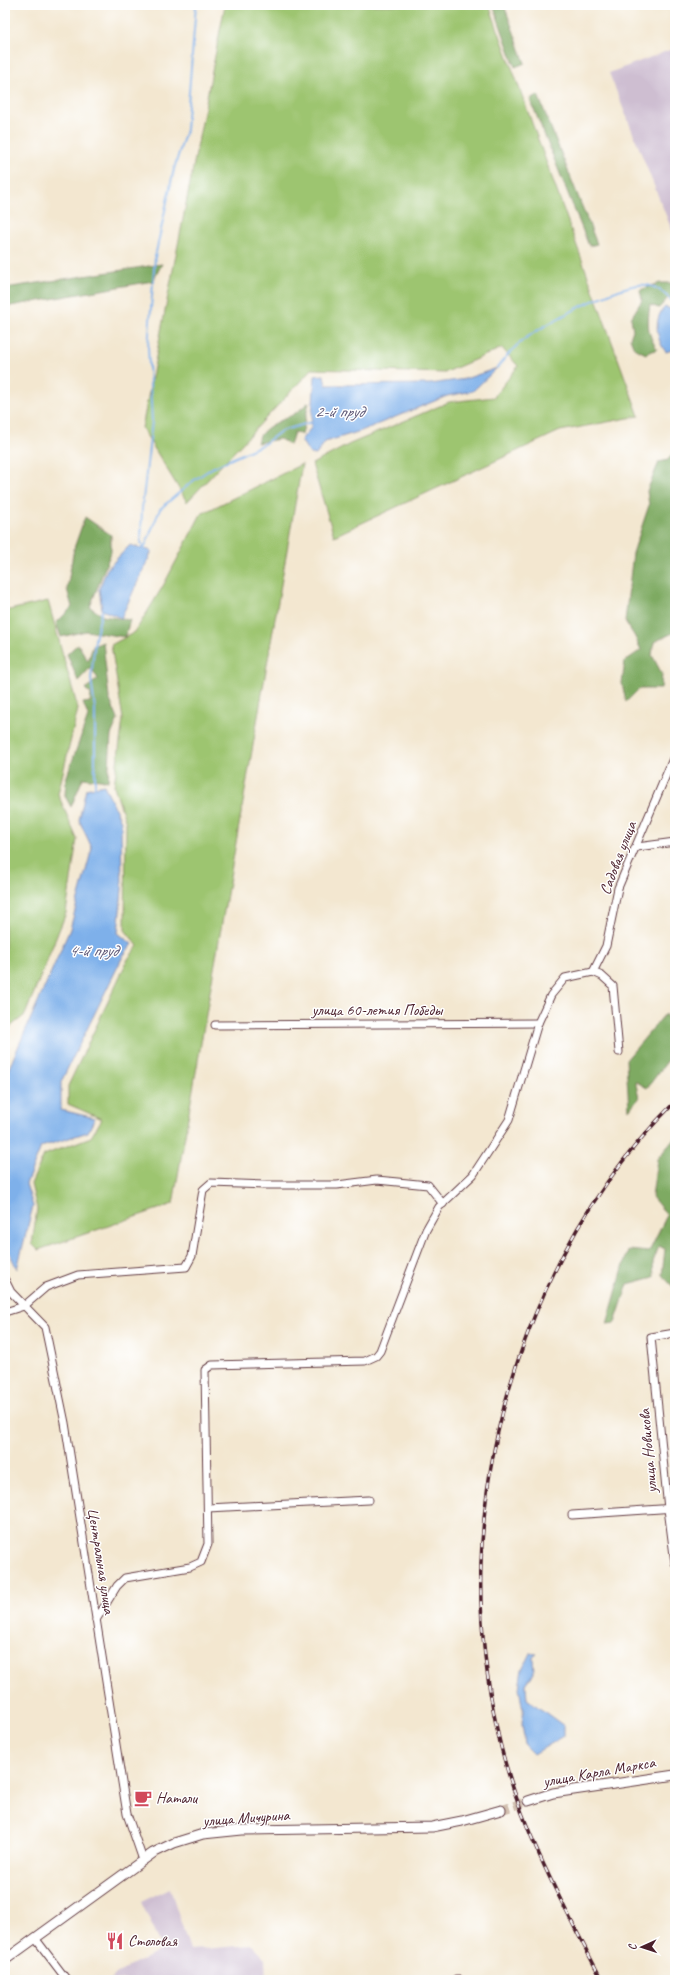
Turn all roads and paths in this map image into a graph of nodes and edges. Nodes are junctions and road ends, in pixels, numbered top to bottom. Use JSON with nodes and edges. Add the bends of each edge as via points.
{"nodes":[{"id":1,"x":675,"y":754,"type":"edge"},
{"id":2,"x":675,"y":842,"type":"edge"},
{"id":3,"x":637,"y":847,"type":"junction"},
{"id":4,"x":592,"y":972,"type":"junction"},
{"id":5,"x":538,"y":1024,"type":"junction"},
{"id":6,"x":215,"y":1025,"type":"dead end"},
{"id":7,"x":619,"y":1052,"type":"dead end"},
{"id":8,"x":443,"y":1204,"type":"junction"},
{"id":9,"x":5,"y":1280,"type":"edge"},
{"id":10,"x":24,"y":1306,"type":"junction"},
{"id":11,"x":5,"y":1312,"type":"edge"},
{"id":12,"x":675,"y":1334,"type":"edge"},
{"id":13,"x":369,"y":1500,"type":"dead end"},
{"id":14,"x":208,"y":1508,"type":"junction"},
{"id":15,"x":671,"y":1508,"type":"edge"},
{"id":16,"x":572,"y":1515,"type":"dead end"},
{"id":17,"x":675,"y":1563,"type":"edge"},
{"id":18,"x":96,"y":1620,"type":"junction"},
{"id":19,"x":675,"y":1775,"type":"edge"},
{"id":20,"x":528,"y":1801,"type":"tunnel mouth"},
{"id":21,"x":501,"y":1810,"type":"tunnel mouth"},
{"id":22,"x":143,"y":1860,"type":"junction"},
{"id":23,"x":35,"y":1938,"type":"junction"},
{"id":24,"x":5,"y":1960,"type":"edge"},
{"id":25,"x":67,"y":1980,"type":"edge"}],
"edges":[{"from":1,"to":3,"type":"street","name":"Садовая улица"},
{"from":2,"to":3,"type":"street"},
{"from":3,"to":4,"type":"street","name":"Садовая улица","via":[[618,888],[606,946]]},
{"from":4,"to":5,"type":"street","via":[[565,978],[551,995]]},
{"from":4,"to":7,"type":"street","via":[[602,976],[613,986]]},
{"from":5,"to":6,"type":"street","name":"улица 60-летия Победы"},
{"from":5,"to":8,"type":"street","via":[[509,1120],[473,1175]]},
{"from":8,"to":10,"type":"street","via":[[428,1184],[377,1180],[337,1185],[266,1186],[211,1183],[203,1190],[192,1256],[186,1267],[78,1275],[46,1286]]},
{"from":8,"to":14,"type":"street","via":[[426,1230],[376,1356],[365,1361],[212,1365],[205,1370]]},
{"from":9,"to":10,"type":"street","name":"Центральная улица","via":[[11,1292]]},
{"from":10,"to":11,"type":"street"},
{"from":10,"to":18,"type":"street","name":"Центральная улица","via":[[45,1327],[65,1423]]},
{"from":12,"to":15,"type":"street","name":"улица Новикова","via":[[652,1337]]},
{"from":13,"to":14,"type":"street"},
{"from":14,"to":18,"type":"street","via":[[208,1544],[201,1562],[190,1567],[125,1578],[117,1586]]},
{"from":15,"to":16,"type":"street"},
{"from":15,"to":17,"type":"street","name":"улица Новикова"},
{"from":18,"to":22,"type":"street","name":"Центральная улица","via":[[127,1814]]},
{"from":19,"to":20,"type":"main road","name":"улица Карла Маркса","via":[[552,1793]]},
{"from":21,"to":22,"type":"main road","name":"улица Мичурина","via":[[432,1827],[242,1830],[203,1834],[174,1843]]},
{"from":22,"to":23,"type":"main road","name":"улица Мичурина"},
{"from":23,"to":24,"type":"main road","name":"улица Мичурина"},
{"from":23,"to":25,"type":"street"}]}
